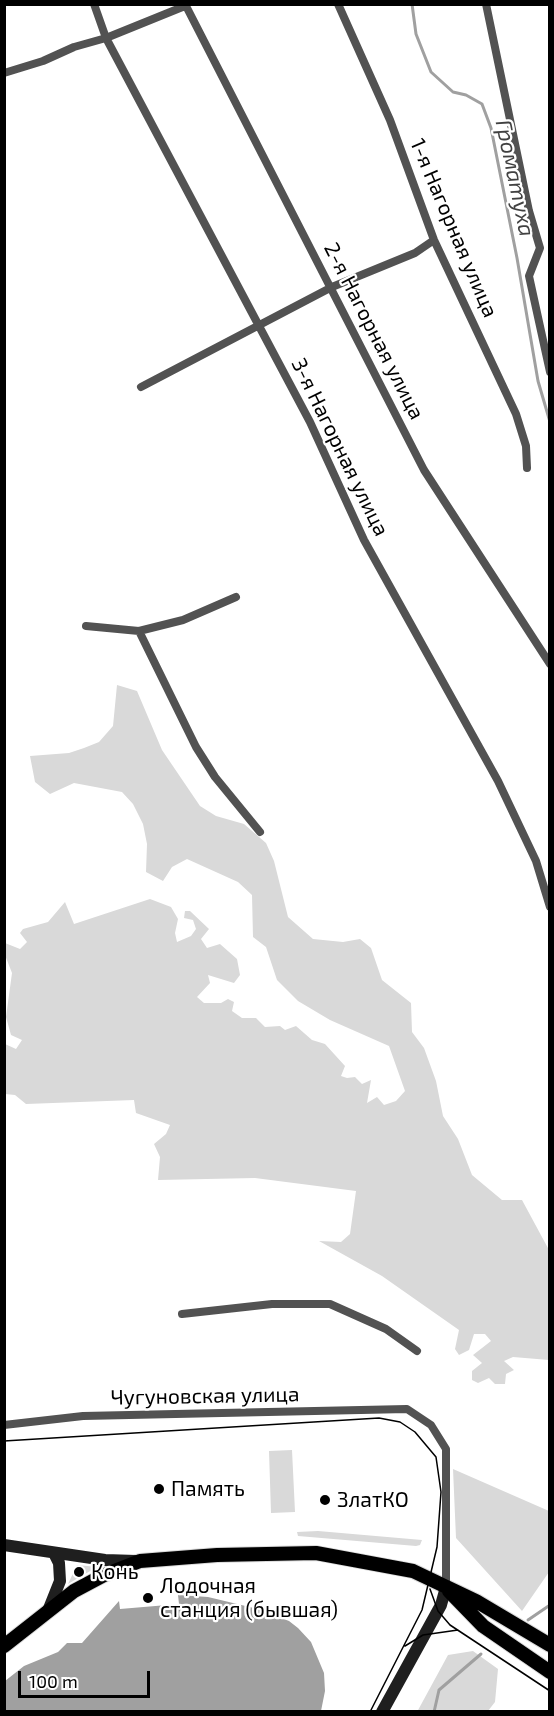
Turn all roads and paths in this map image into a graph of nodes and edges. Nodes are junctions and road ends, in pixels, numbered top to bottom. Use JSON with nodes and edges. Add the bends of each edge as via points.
{"nodes":[{"id":1,"x":94,"y":4,"type":"edge"},
{"id":2,"x":338,"y":4,"type":"edge"},
{"id":3,"x":486,"y":4,"type":"edge"},
{"id":4,"x":185,"y":5,"type":"edge"},
{"id":5,"x":106,"y":38,"type":"junction"},
{"id":6,"x":4,"y":74,"type":"edge"},
{"id":7,"x":434,"y":240,"type":"junction"},
{"id":8,"x":332,"y":287,"type":"junction"},
{"id":9,"x":261,"y":327,"type":"junction"},
{"id":10,"x":549,"y":372,"type":"edge"},
{"id":11,"x":141,"y":387,"type":"dead end"},
{"id":12,"x":527,"y":468,"type":"dead end"},
{"id":13,"x":236,"y":597,"type":"dead end"},
{"id":14,"x":86,"y":626,"type":"dead end"},
{"id":15,"x":140,"y":631,"type":"junction"},
{"id":16,"x":549,"y":664,"type":"edge"},
{"id":17,"x":260,"y":832,"type":"dead end"},
{"id":18,"x":549,"y":908,"type":"edge"},
{"id":19,"x":182,"y":1314,"type":"dead end"},
{"id":20,"x":417,"y":1351,"type":"dead end"},
{"id":21,"x":4,"y":1425,"type":"edge"},
{"id":22,"x":4,"y":1545,"type":"edge"},
{"id":23,"x":54,"y":1553,"type":"junction"},
{"id":24,"x":140,"y":1561,"type":"junction"},
{"id":25,"x":446,"y":1587,"type":"junction"},
{"id":26,"x":47,"y":1612,"type":"junction"},
{"id":27,"x":549,"y":1645,"type":"edge"},
{"id":28,"x":4,"y":1646,"type":"edge"},
{"id":29,"x":549,"y":1672,"type":"edge"},
{"id":30,"x":382,"y":1712,"type":"edge"}],
"edges":[{"from":1,"to":5,"type":"street","name":"3-я Нагорная улица"},
{"from":2,"to":7,"type":"street","name":"1-я Нагорная улица","via":[[390,120]]},
{"from":3,"to":10,"type":"street","via":[[540,248],[529,276]]},
{"from":4,"to":5,"type":"street"},
{"from":4,"to":8,"type":"street","name":"2-я Нагорная улица"},
{"from":5,"to":6,"type":"street","via":[[74,46]]},
{"from":5,"to":9,"type":"street","name":"3-я Нагорная улица"},
{"from":7,"to":8,"type":"street","via":[[415,253]]},
{"from":7,"to":12,"type":"street","name":"1-я Нагорная улица","via":[[516,414],[526,446]]},
{"from":8,"to":9,"type":"street"},
{"from":8,"to":16,"type":"street","name":"2-я Нагорная улица","via":[[424,470]]},
{"from":9,"to":11,"type":"street"},
{"from":9,"to":18,"type":"street","name":"3-я Нагорная улица","via":[[364,540],[498,780],[536,861]]},
{"from":13,"to":15,"type":"street","via":[[183,620]]},
{"from":14,"to":15,"type":"street"},
{"from":15,"to":17,"type":"street","via":[[196,747]]},
{"from":19,"to":20,"type":"street","via":[[330,1304],[386,1329]]},
{"from":21,"to":25,"type":"street","name":"Чугуновская улица","via":[[83,1416],[407,1409],[431,1425],[446,1449]]},
{"from":22,"to":23,"type":"main road"},
{"from":23,"to":24,"type":"main road"},
{"from":23,"to":26,"type":"main road","via":[[60,1581]]},
{"from":24,"to":25,"type":"main road","via":[[316,1553],[413,1571]]},
{"from":24,"to":26,"type":"main road","via":[[74,1591]]},
{"from":25,"to":27,"type":"main road"},
{"from":25,"to":29,"type":"main road","via":[[483,1626]]},
{"from":25,"to":30,"type":"main road","via":[[441,1605]]},
{"from":26,"to":28,"type":"main road"}]}
